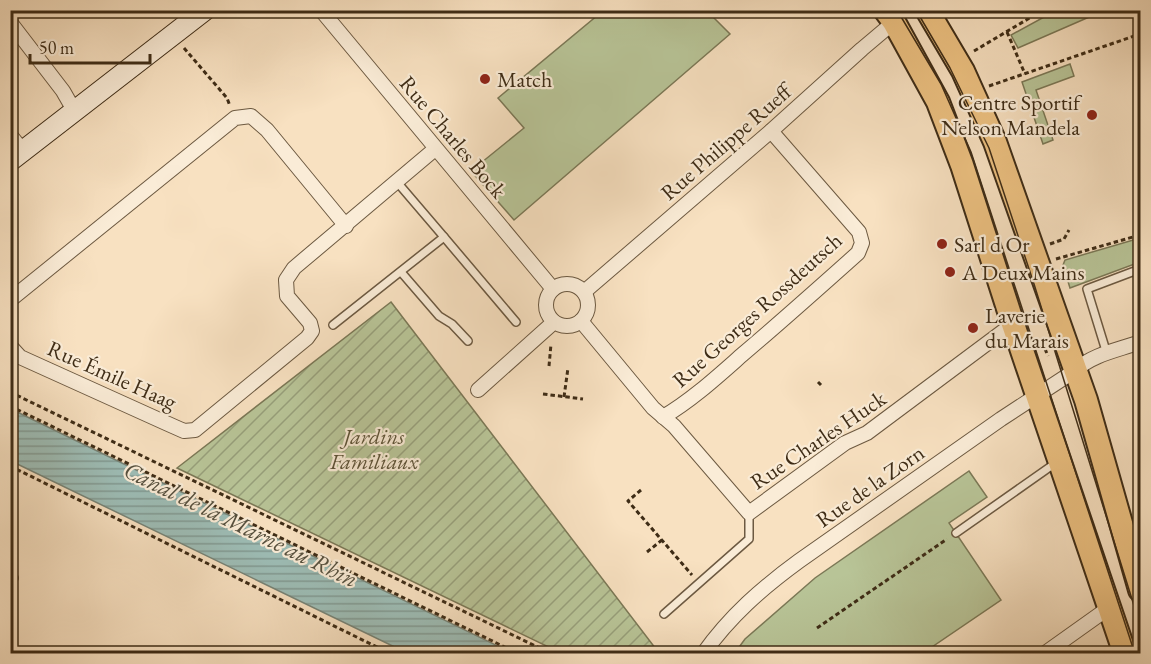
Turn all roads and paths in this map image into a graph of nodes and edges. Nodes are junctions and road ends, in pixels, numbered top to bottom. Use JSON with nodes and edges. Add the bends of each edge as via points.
{"nodes":[{"id":1,"x":205,"y":10,"type":"edge"},
{"id":2,"x":321,"y":10,"type":"edge"},
{"id":3,"x":927,"y":10,"type":"edge"},
{"id":4,"x":1043,"y":10,"type":"edge"},
{"id":5,"x":1038,"y":12,"type":"edge"},
{"id":6,"x":889,"y":16,"type":"edge"},
{"id":7,"x":10,"y":22,"type":"edge"},
{"id":8,"x":1007,"y":32,"type":"junction"},
{"id":9,"x":1140,"y":34,"type":"edge"},
{"id":10,"x":174,"y":36,"type":"junction"},
{"id":11,"x":973,"y":52,"type":"dead end"},
{"id":12,"x":1025,"y":74,"type":"junction"},
{"id":13,"x":982,"y":89,"type":"dead end"},
{"id":14,"x":75,"y":112,"type":"junction"},
{"id":15,"x":235,"y":118,"type":"junction"},
{"id":16,"x":771,"y":131,"type":"junction"},
{"id":17,"x":10,"y":135,"type":"edge"},
{"id":18,"x":435,"y":149,"type":"junction"},
{"id":19,"x":17,"y":156,"type":"edge"},
{"id":20,"x":397,"y":182,"type":"junction"},
{"id":21,"x":346,"y":226,"type":"junction"},
{"id":22,"x":1069,"y":230,"type":"dead end"},
{"id":23,"x":1140,"y":235,"type":"edge"},
{"id":24,"x":444,"y":237,"type":"junction"},
{"id":25,"x":1042,"y":255,"type":"junction"},
{"id":26,"x":1140,"y":269,"type":"edge"},
{"id":27,"x":401,"y":272,"type":"junction"},
{"id":28,"x":553,"y":289,"type":"junction"},
{"id":29,"x":584,"y":292,"type":"junction"},
{"id":30,"x":10,"y":300,"type":"edge"},
{"id":31,"x":581,"y":321,"type":"junction"},
{"id":32,"x":516,"y":322,"type":"dead end"},
{"id":33,"x":554,"y":322,"type":"junction"},
{"id":34,"x":1013,"y":324,"type":"junction"},
{"id":35,"x":333,"y":326,"type":"dead end"},
{"id":36,"x":468,"y":341,"type":"dead end"},
{"id":37,"x":1042,"y":342,"type":"dead end"},
{"id":38,"x":1140,"y":342,"type":"edge"},
{"id":39,"x":1066,"y":344,"type":"junction"},
{"id":40,"x":10,"y":346,"type":"edge"},
{"id":41,"x":1107,"y":354,"type":"junction"},
{"id":42,"x":1047,"y":356,"type":"junction"},
{"id":43,"x":568,"y":368,"type":"dead end"},
{"id":44,"x":1028,"y":369,"type":"junction"},
{"id":45,"x":1076,"y":370,"type":"junction"},
{"id":46,"x":478,"y":390,"type":"dead end"},
{"id":47,"x":10,"y":392,"type":"edge"},
{"id":48,"x":543,"y":394,"type":"dead end"},
{"id":49,"x":1037,"y":396,"type":"junction"},
{"id":50,"x":564,"y":397,"type":"junction"},
{"id":51,"x":582,"y":399,"type":"dead end"},
{"id":52,"x":10,"y":406,"type":"edge"},
{"id":53,"x":663,"y":417,"type":"junction"},
{"id":54,"x":1059,"y":460,"type":"junction"},
{"id":55,"x":10,"y":466,"type":"edge"},
{"id":56,"x":640,"y":490,"type":"dead end"},
{"id":57,"x":749,"y":513,"type":"junction"},
{"id":58,"x":956,"y":533,"type":"joint"},
{"id":59,"x":662,"y":540,"type":"junction"},
{"id":60,"x":647,"y":552,"type":"dead end"},
{"id":61,"x":699,"y":583,"type":"junction"},
{"id":62,"x":1140,"y":589,"type":"edge"},
{"id":63,"x":1110,"y":607,"type":"junction"},
{"id":64,"x":664,"y":614,"type":"dead end"},
{"id":65,"x":817,"y":628,"type":"dead end"},
{"id":66,"x":391,"y":654,"type":"edge"},
{"id":67,"x":519,"y":654,"type":"edge"},
{"id":68,"x":552,"y":654,"type":"edge"},
{"id":69,"x":703,"y":654,"type":"edge"},
{"id":70,"x":1044,"y":654,"type":"edge"},
{"id":71,"x":1125,"y":654,"type":"edge"}],
"edges":[{"from":1,"to":10,"type":"main road"},
{"from":2,"to":18,"type":"street","name":"Rue Charles Bock"},
{"from":3,"to":25,"type":"main road","via":[[963,71]]},
{"from":4,"to":5,"type":"path"},
{"from":5,"to":8,"type":"path"},
{"from":6,"to":16,"type":"street","name":"Rue Philippe Rueff","via":[[862,49]]},
{"from":6,"to":34,"type":"main road","via":[[938,102]]},
{"from":7,"to":14,"type":"street"},
{"from":8,"to":11,"type":"path"},
{"from":8,"to":12,"type":"path"},
{"from":9,"to":12,"type":"path"},
{"from":10,"to":14,"type":"main road"},
{"from":10,"to":15,"type":"path","via":[[226,98]]},
{"from":12,"to":13,"type":"path"},
{"from":14,"to":19,"type":"main road"},
{"from":15,"to":21,"type":"street","via":[[251,116],[267,130]]},
{"from":15,"to":30,"type":"street"},
{"from":16,"to":29,"type":"street","name":"Rue Philippe Rueff"},
{"from":16,"to":53,"type":"street","name":"Rue Georges Rossdeutsch","via":[[859,232],[862,243],[858,253],[729,367]]},
{"from":17,"to":19,"type":"street"},
{"from":18,"to":20,"type":"street","name":"Rue Émile Haag"},
{"from":18,"to":28,"type":"street","name":"Rue Charles Bock"},
{"from":20,"to":21,"type":"street","name":"Rue Émile Haag"},
{"from":20,"to":24,"type":"lane"},
{"from":21,"to":40,"type":"street","name":"Rue Émile Haag","via":[[294,268],[286,280],[287,296],[310,323],[312,331],[307,338],[195,430],[184,431],[20,357]]},
{"from":22,"to":25,"type":"path","via":[[1064,239]]},
{"from":23,"to":25,"type":"path"},
{"from":24,"to":27,"type":"lane"},
{"from":24,"to":32,"type":"lane"},
{"from":25,"to":39,"type":"main road"},
{"from":26,"to":41,"type":"lane","via":[[1087,289]]},
{"from":27,"to":35,"type":"lane"},
{"from":27,"to":36,"type":"lane","via":[[439,316]]},
{"from":28,"to":29,"type":"street","via":[[566,284]]},
{"from":28,"to":33,"type":"street","via":[[546,305]]},
{"from":29,"to":31,"type":"street","via":[[588,310]]},
{"from":31,"to":33,"type":"street","via":[[565,326]]},
{"from":31,"to":53,"type":"street","name":"Rue Georges Rossdeutsch"},
{"from":33,"to":46,"type":"street"},
{"from":34,"to":44,"type":"main road"},
{"from":34,"to":57,"type":"street","name":"Rue Charles Huck","via":[[867,433],[846,443]]},
{"from":37,"to":42,"type":"path"},
{"from":38,"to":41,"type":"street","name":"Rue de la Zorn"},
{"from":39,"to":42,"type":"path"},
{"from":39,"to":45,"type":"main road"},
{"from":41,"to":45,"type":"street","name":"Rue de la Zorn"},
{"from":42,"to":44,"type":"path"},
{"from":43,"to":50,"type":"path"},
{"from":44,"to":49,"type":"main road"},
{"from":45,"to":49,"type":"street","name":"Rue de la Zorn"},
{"from":45,"to":62,"type":"main road"},
{"from":47,"to":68,"type":"path"},
{"from":48,"to":50,"type":"path"},
{"from":49,"to":54,"type":"main road"},
{"from":49,"to":69,"type":"street","name":"Rue de la Zorn","via":[[768,584],[739,609]]},
{"from":50,"to":51,"type":"path"},
{"from":52,"to":67,"type":"path"},
{"from":53,"to":57,"type":"street","name":"Rue Charles Huck"},
{"from":54,"to":58,"type":"lane"},
{"from":54,"to":63,"type":"main road"},
{"from":55,"to":66,"type":"path"},
{"from":56,"to":59,"type":"path","via":[[628,501]]},
{"from":57,"to":61,"type":"lane","via":[[749,538]]},
{"from":58,"to":65,"type":"path"},
{"from":59,"to":60,"type":"path"},
{"from":59,"to":61,"type":"path"},
{"from":61,"to":64,"type":"lane"},
{"from":63,"to":70,"type":"street"},
{"from":63,"to":71,"type":"main road"}]}
